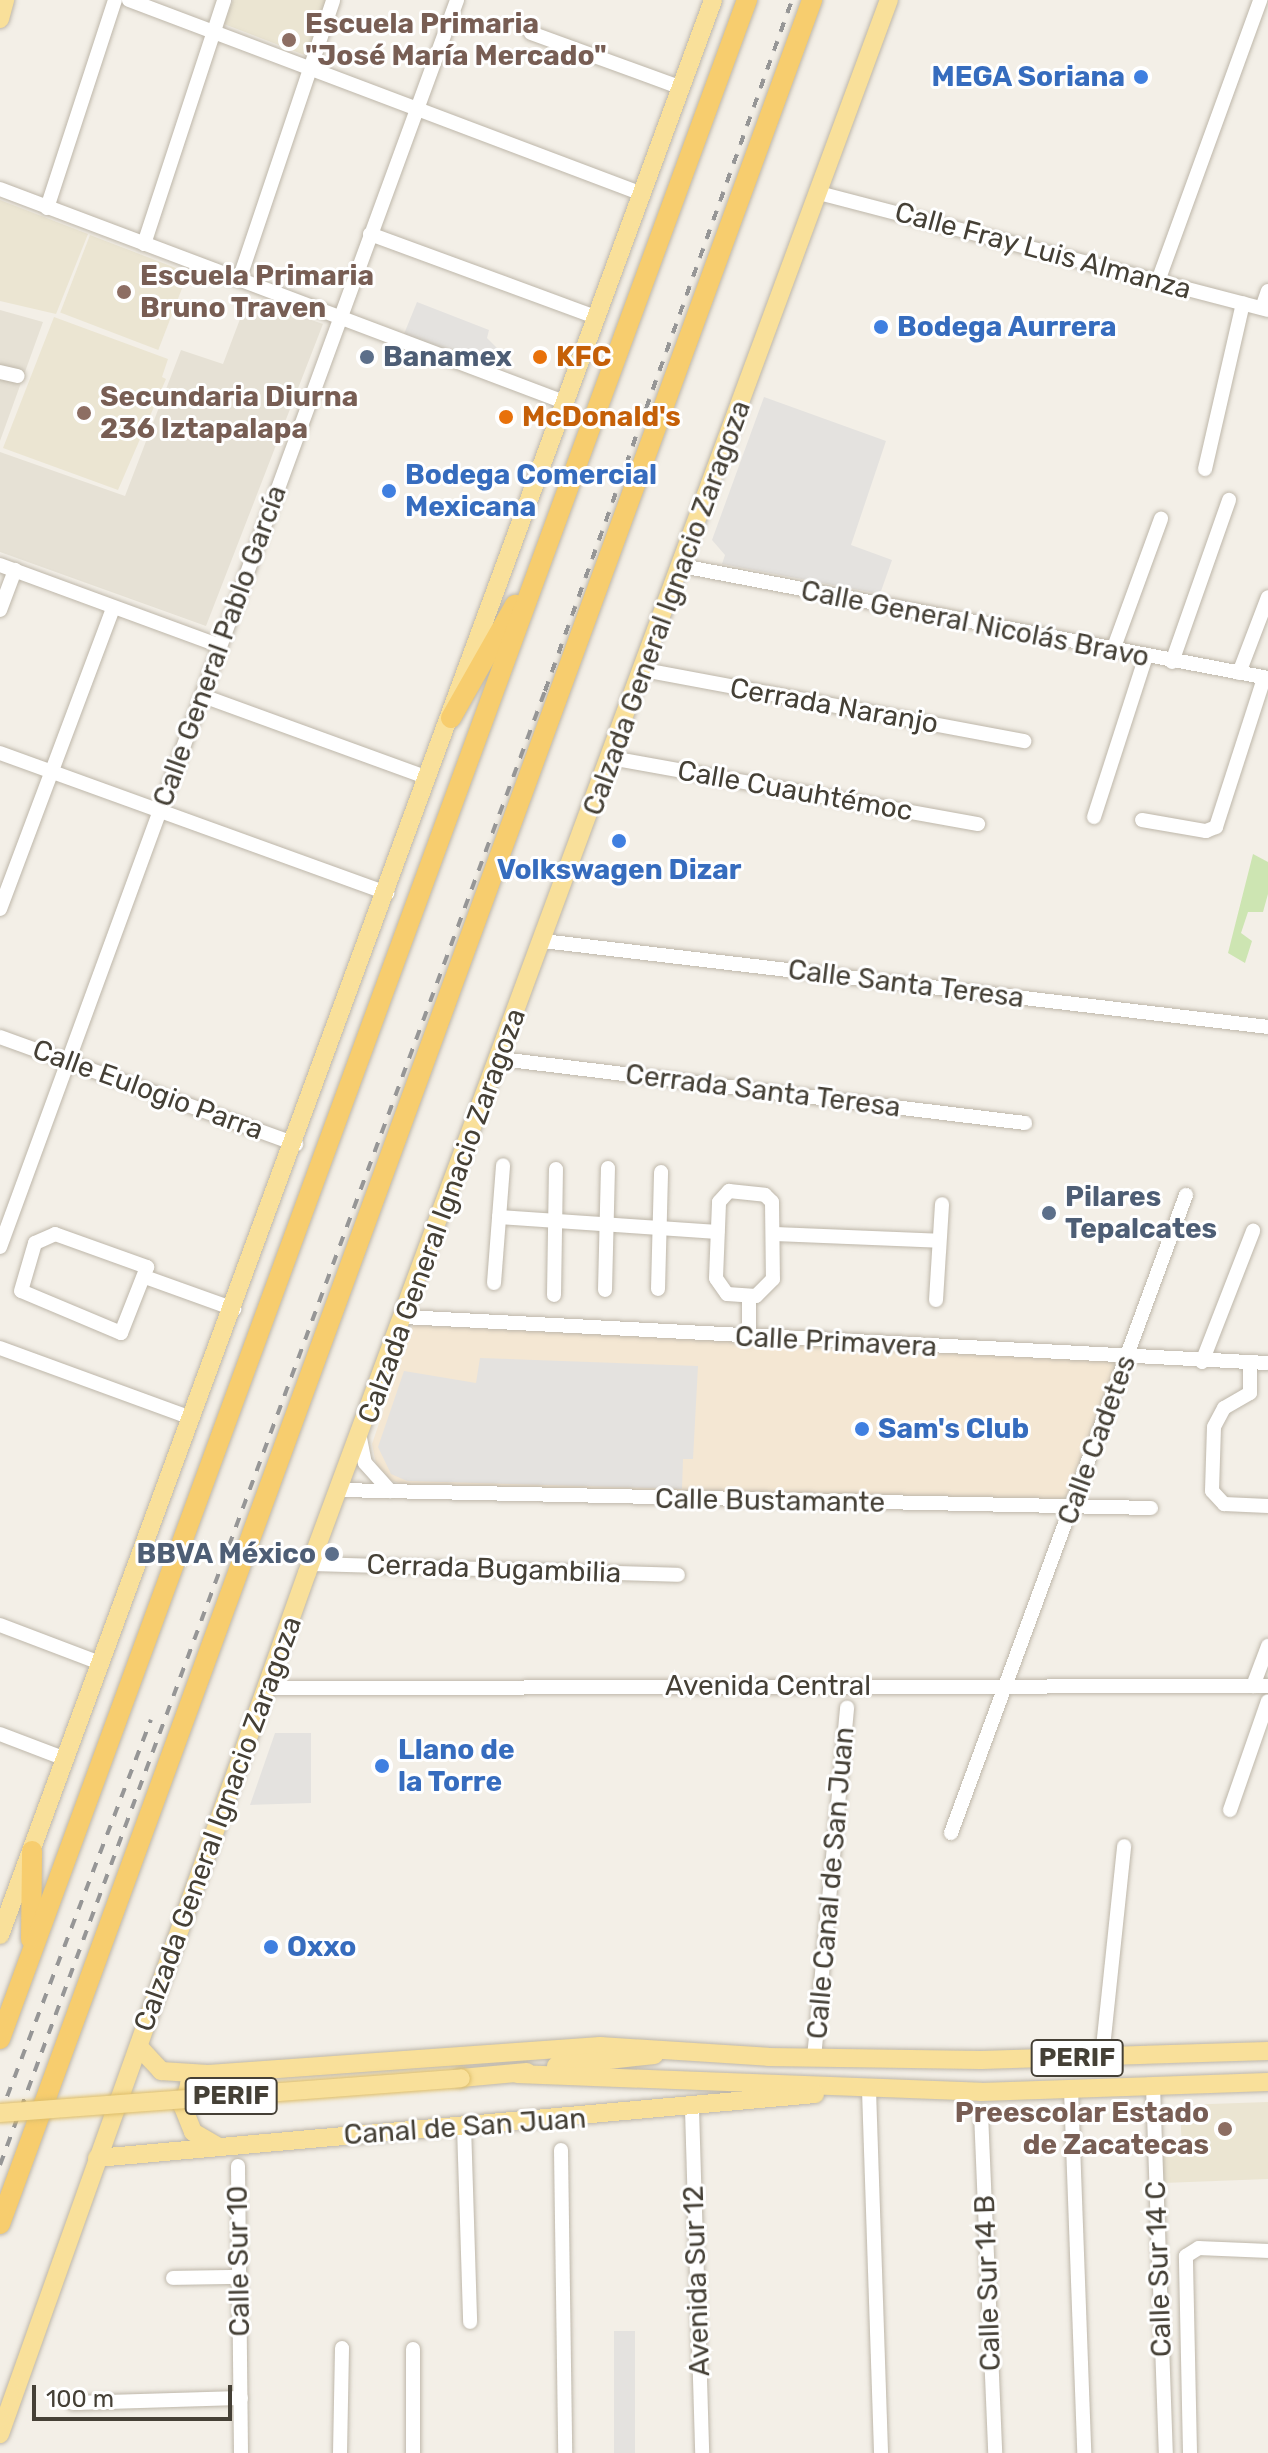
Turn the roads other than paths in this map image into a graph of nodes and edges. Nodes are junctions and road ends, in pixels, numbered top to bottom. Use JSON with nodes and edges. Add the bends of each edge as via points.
{"nodes":[{"id":1,"x":5,"y":0,"type":"edge"},
{"id":2,"x":115,"y":0,"type":"edge"},
{"id":3,"x":129,"y":0,"type":"edge"},
{"id":4,"x":224,"y":0,"type":"edge"},
{"id":5,"x":333,"y":0,"type":"edge"},
{"id":6,"x":457,"y":0,"type":"edge"},
{"id":7,"x":713,"y":0,"type":"edge"},
{"id":8,"x":747,"y":0,"type":"edge"},
{"id":9,"x":812,"y":0,"type":"edge"},
{"id":10,"x":889,"y":0,"type":"edge"},
{"id":11,"x":1260,"y":0,"type":"edge"},
{"id":12,"x":0,"y":19,"type":"edge"},
{"id":13,"x":212,"y":33,"type":"junction"},
{"id":14,"x":531,"y":33,"type":"dead end"},
{"id":15,"x":308,"y":68,"type":"junction"},
{"id":16,"x":682,"y":88,"type":"junction"},
{"id":17,"x":416,"y":108,"type":"junction"},
{"id":18,"x":0,"y":189,"type":"edge"},
{"id":19,"x":819,"y":193,"type":"junction"},
{"id":20,"x":642,"y":194,"type":"junction"},
{"id":21,"x":47,"y":208,"type":"junction"},
{"id":22,"x":370,"y":234,"type":"junction"},
{"id":23,"x":144,"y":244,"type":"junction"},
{"id":24,"x":239,"y":280,"type":"junction"},
{"id":25,"x":1158,"y":281,"type":"junction"},
{"id":26,"x":1268,"y":291,"type":"edge"},
{"id":27,"x":1243,"y":303,"type":"junction"},
{"id":28,"x":1265,"y":309,"type":"edge"},
{"id":29,"x":596,"y":317,"type":"junction"},
{"id":30,"x":342,"y":318,"type":"junction"},
{"id":31,"x":0,"y":372,"type":"edge"},
{"id":32,"x":18,"y":376,"type":"dead end"},
{"id":33,"x":564,"y":402,"type":"junction"},
{"id":34,"x":1205,"y":469,"type":"dead end"},
{"id":35,"x":1229,"y":500,"type":"dead end"},
{"id":36,"x":1161,"y":519,"type":"dead end"},
{"id":37,"x":543,"y":557,"type":"junction"},
{"id":38,"x":0,"y":565,"type":"edge"},
{"id":39,"x":682,"y":566,"type":"junction"},
{"id":40,"x":15,"y":570,"type":"junction"},
{"id":41,"x":1268,"y":597,"type":"edge"},
{"id":42,"x":113,"y":608,"type":"junction"},
{"id":43,"x":0,"y":610,"type":"edge"},
{"id":44,"x":220,"y":646,"type":"junction"},
{"id":45,"x":1113,"y":650,"type":"junction"},
{"id":46,"x":1146,"y":656,"type":"junction"},
{"id":47,"x":1172,"y":662,"type":"junction"},
{"id":48,"x":644,"y":670,"type":"junction"},
{"id":49,"x":1239,"y":673,"type":"junction"},
{"id":50,"x":1266,"y":678,"type":"edge"},
{"id":51,"x":203,"y":696,"type":"junction"},
{"id":52,"x":451,"y":718,"type":"junction"},
{"id":53,"x":1024,"y":741,"type":"dead end"},
{"id":54,"x":0,"y":753,"type":"edge"},
{"id":55,"x":611,"y":758,"type":"junction"},
{"id":56,"x":51,"y":771,"type":"junction"},
{"id":57,"x":428,"y":778,"type":"junction"},
{"id":58,"x":159,"y":812,"type":"junction"},
{"id":59,"x":1094,"y":817,"type":"dead end"},
{"id":60,"x":1142,"y":820,"type":"dead end"},
{"id":61,"x":978,"y":824,"type":"dead end"},
{"id":62,"x":387,"y":893,"type":"junction"},
{"id":63,"x":0,"y":909,"type":"edge"},
{"id":64,"x":543,"y":941,"type":"junction"},
{"id":65,"x":1267,"y":1025,"type":"edge"},
{"id":66,"x":0,"y":1037,"type":"edge"},
{"id":67,"x":501,"y":1059,"type":"junction"},
{"id":68,"x":67,"y":1061,"type":"junction"},
{"id":69,"x":1025,"y":1123,"type":"dead end"},
{"id":70,"x":296,"y":1144,"type":"junction"},
{"id":71,"x":503,"y":1165,"type":"dead end"},
{"id":72,"x":608,"y":1168,"type":"dead end"},
{"id":73,"x":556,"y":1169,"type":"dead end"},
{"id":74,"x":661,"y":1172,"type":"dead end"},
{"id":75,"x":1186,"y":1195,"type":"dead end"},
{"id":76,"x":942,"y":1204,"type":"dead end"},
{"id":77,"x":499,"y":1217,"type":"junction"},
{"id":78,"x":555,"y":1220,"type":"junction"},
{"id":79,"x":606,"y":1223,"type":"junction"},
{"id":80,"x":658,"y":1227,"type":"junction"},
{"id":81,"x":1253,"y":1231,"type":"dead end"},
{"id":82,"x":717,"y":1232,"type":"junction"},
{"id":83,"x":775,"y":1234,"type":"junction"},
{"id":84,"x":939,"y":1241,"type":"junction"},
{"id":85,"x":0,"y":1247,"type":"edge"},
{"id":86,"x":145,"y":1277,"type":"junction"},
{"id":87,"x":494,"y":1283,"type":"dead end"},
{"id":88,"x":658,"y":1289,"type":"dead end"},
{"id":89,"x":605,"y":1290,"type":"dead end"},
{"id":90,"x":554,"y":1295,"type":"dead end"},
{"id":91,"x":749,"y":1297,"type":"junction"},
{"id":92,"x":936,"y":1300,"type":"dead end"},
{"id":93,"x":234,"y":1309,"type":"junction"},
{"id":94,"x":404,"y":1317,"type":"junction"},
{"id":95,"x":749,"y":1338,"type":"junction"},
{"id":96,"x":0,"y":1348,"type":"edge"},
{"id":97,"x":1127,"y":1357,"type":"junction"},
{"id":98,"x":1202,"y":1362,"type":"junction"},
{"id":99,"x":1250,"y":1363,"type":"junction"},
{"id":100,"x":1268,"y":1363,"type":"edge"},
{"id":101,"x":191,"y":1418,"type":"junction"},
{"id":102,"x":360,"y":1438,"type":"junction"},
{"id":103,"x":339,"y":1490,"type":"junction"},
{"id":104,"x":390,"y":1491,"type":"junction"},
{"id":105,"x":1268,"y":1506,"type":"edge"},
{"id":106,"x":1151,"y":1508,"type":"dead end"},
{"id":107,"x":1071,"y":1509,"type":"junction"},
{"id":108,"x":311,"y":1564,"type":"junction"},
{"id":109,"x":678,"y":1575,"type":"dead end"},
{"id":110,"x":0,"y":1625,"type":"edge"},
{"id":111,"x":1268,"y":1646,"type":"edge"},
{"id":112,"x":100,"y":1663,"type":"junction"},
{"id":113,"x":1007,"y":1684,"type":"junction"},
{"id":114,"x":1261,"y":1686,"type":"edge"},
{"id":115,"x":267,"y":1688,"type":"junction"},
{"id":116,"x":1268,"y":1701,"type":"edge"},
{"id":117,"x":847,"y":1708,"type":"dead end"},
{"id":118,"x":0,"y":1734,"type":"edge"},
{"id":119,"x":63,"y":1758,"type":"junction"},
{"id":120,"x":1230,"y":1810,"type":"dead end"},
{"id":121,"x":951,"y":1833,"type":"dead end"},
{"id":122,"x":1124,"y":1846,"type":"dead end"},
{"id":123,"x":32,"y":1851,"type":"junction"},
{"id":124,"x":0,"y":1935,"type":"edge"},
{"id":125,"x":31,"y":1953,"type":"junction"},
{"id":126,"x":0,"y":2039,"type":"edge"},
{"id":127,"x":139,"y":2047,"type":"junction"},
{"id":128,"x":1268,"y":2051,"type":"edge"},
{"id":129,"x":681,"y":2053,"type":"junction"},
{"id":130,"x":1102,"y":2057,"type":"junction"},
{"id":131,"x":814,"y":2058,"type":"junction"},
{"id":132,"x":208,"y":2074,"type":"junction"},
{"id":133,"x":517,"y":2074,"type":"junction"},
{"id":134,"x":1268,"y":2082,"type":"edge"},
{"id":135,"x":1153,"y":2086,"type":"junction"},
{"id":136,"x":833,"y":2090,"type":"junction"},
{"id":137,"x":869,"y":2090,"type":"junction"},
{"id":138,"x":1071,"y":2090,"type":"junction"},
{"id":139,"x":692,"y":2109,"type":"junction"},
{"id":140,"x":0,"y":2113,"type":"edge"},
{"id":141,"x":981,"y":2113,"type":"dead end"},
{"id":142,"x":464,"y":2126,"type":"junction"},
{"id":143,"x":217,"y":2146,"type":"junction"},
{"id":144,"x":561,"y":2150,"type":"dead end"},
{"id":145,"x":97,"y":2158,"type":"junction"},
{"id":146,"x":238,"y":2166,"type":"dead end"},
{"id":147,"x":0,"y":2224,"type":"edge"},
{"id":148,"x":1268,"y":2251,"type":"edge"},
{"id":149,"x":238,"y":2277,"type":"junction"},
{"id":150,"x":173,"y":2278,"type":"dead end"},
{"id":151,"x":470,"y":2322,"type":"dead end"},
{"id":152,"x":1162,"y":2340,"type":"junction"},
{"id":153,"x":1186,"y":2341,"type":"junction"},
{"id":154,"x":342,"y":2348,"type":"dead end"},
{"id":155,"x":413,"y":2349,"type":"dead end"},
{"id":156,"x":241,"y":2398,"type":"junction"},
{"id":157,"x":73,"y":2403,"type":"dead end"},
{"id":158,"x":0,"y":2434,"type":"edge"},
{"id":159,"x":241,"y":2453,"type":"edge"},
{"id":160,"x":340,"y":2453,"type":"edge"},
{"id":161,"x":413,"y":2453,"type":"edge"},
{"id":162,"x":565,"y":2453,"type":"edge"},
{"id":163,"x":702,"y":2453,"type":"edge"},
{"id":164,"x":881,"y":2453,"type":"edge"},
{"id":165,"x":995,"y":2453,"type":"edge"},
{"id":166,"x":1084,"y":2453,"type":"edge"},
{"id":167,"x":1166,"y":2453,"type":"edge"},
{"id":168,"x":1190,"y":2453,"type":"edge"}],
"edges":[{"from":1,"to":12,"type":"main road"},
{"from":2,"to":21,"type":"street"},
{"from":3,"to":13,"type":"street"},
{"from":4,"to":13,"type":"street"},
{"from":5,"to":15,"type":"street"},
{"from":6,"to":17,"type":"street","name":"Calle General Pablo García"},
{"from":7,"to":16,"type":"main road"},
{"from":8,"to":37,"type":"highway"},
{"from":9,"to":147,"type":"highway"},
{"from":10,"to":19,"type":"main road","name":"Calzada General Ignacio Zaragoza"},
{"from":11,"to":25,"type":"street"},
{"from":13,"to":15,"type":"street"},
{"from":13,"to":23,"type":"street"},
{"from":14,"to":16,"type":"street"},
{"from":15,"to":17,"type":"street"},
{"from":15,"to":24,"type":"street"},
{"from":16,"to":20,"type":"main road"},
{"from":17,"to":20,"type":"street"},
{"from":17,"to":22,"type":"street","name":"Calle General Pablo García"},
{"from":18,"to":21,"type":"street"},
{"from":19,"to":25,"type":"street","name":"Calle Fray Luis Almanza"},
{"from":19,"to":39,"type":"main road","name":"Calzada General Ignacio Zaragoza"},
{"from":20,"to":29,"type":"main road"},
{"from":21,"to":23,"type":"street"},
{"from":22,"to":29,"type":"street"},
{"from":22,"to":30,"type":"street","name":"Calle General Pablo García"},
{"from":23,"to":24,"type":"street"},
{"from":24,"to":30,"type":"street"},
{"from":25,"to":27,"type":"street","name":"Calle Fray Luis Almanza"},
{"from":26,"to":28,"type":"street"},
{"from":27,"to":28,"type":"street","name":"Calle Fray Luis Almanza"},
{"from":27,"to":34,"type":"street"},
{"from":29,"to":33,"type":"main road"},
{"from":30,"to":33,"type":"street"},
{"from":30,"to":44,"type":"street","name":"Calle General Pablo García"},
{"from":31,"to":32,"type":"street"},
{"from":33,"to":52,"type":"main road"},
{"from":35,"to":47,"type":"street"},
{"from":36,"to":45,"type":"street"},
{"from":37,"to":52,"type":"highway"},
{"from":37,"to":125,"type":"highway"},
{"from":38,"to":40,"type":"street"},
{"from":39,"to":45,"type":"street","name":"Calle General Nicolás Bravo"},
{"from":39,"to":48,"type":"main road","name":"Calzada General Ignacio Zaragoza"},
{"from":40,"to":42,"type":"street"},
{"from":40,"to":43,"type":"street"},
{"from":41,"to":49,"type":"street"},
{"from":42,"to":44,"type":"street"},
{"from":42,"to":56,"type":"street"},
{"from":44,"to":51,"type":"street","name":"Calle General Pablo García"},
{"from":45,"to":46,"type":"street","name":"Calle General Nicolás Bravo"},
{"from":46,"to":47,"type":"street","name":"Calle General Nicolás Bravo"},
{"from":46,"to":59,"type":"street"},
{"from":47,"to":49,"type":"street","name":"Calle General Nicolás Bravo"},
{"from":48,"to":53,"type":"street","name":"Cerrada Naranjo"},
{"from":48,"to":55,"type":"main road","name":"Calzada General Ignacio Zaragoza"},
{"from":49,"to":50,"type":"street","name":"Calle General Nicolás Bravo"},
{"from":50,"to":60,"type":"street","via":[[1216,827],[1206,831]]},
{"from":51,"to":57,"type":"street"},
{"from":51,"to":58,"type":"street","name":"Calle General Pablo García"},
{"from":52,"to":57,"type":"main road"},
{"from":54,"to":56,"type":"street"},
{"from":55,"to":61,"type":"street","name":"Calle Cuauhtémoc"},
{"from":55,"to":64,"type":"main road","name":"Calzada General Ignacio Zaragoza"},
{"from":56,"to":58,"type":"street"},
{"from":56,"to":63,"type":"street"},
{"from":57,"to":62,"type":"main road"},
{"from":58,"to":62,"type":"street"},
{"from":58,"to":68,"type":"street","name":"Calle General Pablo García"},
{"from":62,"to":70,"type":"main road"},
{"from":64,"to":65,"type":"street","name":"Calle Santa Teresa"},
{"from":64,"to":67,"type":"main road","name":"Calzada General Ignacio Zaragoza"},
{"from":66,"to":68,"type":"street","name":"Calle Eulogio Parra"},
{"from":67,"to":69,"type":"street","name":"Cerrada Santa Teresa"},
{"from":67,"to":94,"type":"main road","name":"Calzada General Ignacio Zaragoza"},
{"from":68,"to":70,"type":"street","name":"Calle Eulogio Parra"},
{"from":68,"to":85,"type":"street","name":"Calle General Pablo García"},
{"from":70,"to":93,"type":"main road"},
{"from":71,"to":77,"type":"street"},
{"from":72,"to":79,"type":"street"},
{"from":73,"to":78,"type":"street"},
{"from":74,"to":80,"type":"street"},
{"from":75,"to":97,"type":"street","name":"Calle Cadetes"},
{"from":76,"to":84,"type":"street"},
{"from":77,"to":78,"type":"street"},
{"from":77,"to":87,"type":"street"},
{"from":78,"to":79,"type":"street"},
{"from":78,"to":90,"type":"street"},
{"from":79,"to":80,"type":"street"},
{"from":79,"to":89,"type":"street"},
{"from":80,"to":82,"type":"street"},
{"from":80,"to":88,"type":"street"},
{"from":81,"to":98,"type":"street"},
{"from":82,"to":83,"type":"street","via":[[719,1198],[729,1191],[765,1195],[772,1202]]},
{"from":82,"to":91,"type":"street","via":[[719,1287],[727,1294]]},
{"from":83,"to":84,"type":"street"},
{"from":83,"to":91,"type":"street","via":[[769,1287]]},
{"from":84,"to":92,"type":"street"},
{"from":86,"to":86,"type":"street","via":[[144,1265],[49,1234],[35,1243],[20,1286],[27,1298],[117,1335]]},
{"from":86,"to":93,"type":"street"},
{"from":91,"to":95,"type":"street"},
{"from":93,"to":101,"type":"main road"},
{"from":94,"to":95,"type":"street","name":"Calle Primavera"},
{"from":94,"to":102,"type":"main road","name":"Calzada General Ignacio Zaragoza"},
{"from":95,"to":97,"type":"street","name":"Calle Primavera"},
{"from":96,"to":101,"type":"street"},
{"from":97,"to":98,"type":"street","name":"Calle Primavera"},
{"from":97,"to":107,"type":"street","name":"Calle Cadetes"},
{"from":98,"to":99,"type":"street","name":"Calle Primavera"},
{"from":99,"to":100,"type":"street","name":"Calle Primavera"},
{"from":99,"to":105,"type":"street","via":[[1250,1393],[1224,1408],[1214,1427],[1212,1491],[1224,1504]]},
{"from":101,"to":112,"type":"main road"},
{"from":102,"to":103,"type":"main road","name":"Calzada General Ignacio Zaragoza"},
{"from":102,"to":104,"type":"street","via":[[365,1463]]},
{"from":103,"to":104,"type":"street","name":"Calle Bustamante"},
{"from":103,"to":108,"type":"main road","name":"Calzada General Ignacio Zaragoza"},
{"from":104,"to":107,"type":"street","name":"Calle Bustamante"},
{"from":106,"to":107,"type":"street","name":"Calle Bustamante"},
{"from":107,"to":113,"type":"street","name":"Calle Cadetes"},
{"from":108,"to":109,"type":"street","name":"Cerrada Bugambilia"},
{"from":108,"to":115,"type":"main road","name":"Calzada General Ignacio Zaragoza"},
{"from":110,"to":112,"type":"street"},
{"from":111,"to":114,"type":"street"},
{"from":112,"to":119,"type":"main road"},
{"from":113,"to":114,"type":"street","name":"Avenida Central"},
{"from":113,"to":115,"type":"street","name":"Avenida Central"},
{"from":113,"to":121,"type":"street","name":"Calle Cadetes"},
{"from":115,"to":127,"type":"main road","name":"Calzada General Ignacio Zaragoza"},
{"from":116,"to":120,"type":"street"},
{"from":117,"to":131,"type":"street","name":"Calle Canal de San Juan"},
{"from":118,"to":119,"type":"street"},
{"from":119,"to":123,"type":"main road"},
{"from":122,"to":130,"type":"street"},
{"from":123,"to":124,"type":"main road"},
{"from":123,"to":125,"type":"highway"},
{"from":125,"to":126,"type":"highway"},
{"from":127,"to":132,"type":"main road","name":"Canal de San Juan","via":[[161,2071]]},
{"from":127,"to":145,"type":"main road","name":"Calzada General Ignacio Zaragoza"},
{"from":128,"to":130,"type":"main road","name":"Canal de San Juan","number":"PERIF"},
{"from":129,"to":131,"type":"main road","name":"Canal de San Juan","number":"PERIF"},
{"from":129,"to":132,"type":"main road","name":"Canal de San Juan","via":[[600,2046]]},
{"from":129,"to":133,"type":"main road","name":"Canal de San Juan","number":"PERIF"},
{"from":130,"to":131,"type":"main road","name":"Canal de San Juan","number":"PERIF"},
{"from":132,"to":143,"type":"main road","via":[[189,2085],[183,2107],[193,2132]]},
{"from":133,"to":136,"type":"main road","name":"Canal de San Juan","number":"PERIF","via":[[701,2077]]},
{"from":133,"to":140,"type":"main road","name":"Canal de San Juan","number":"PERIF","bridge":true},
{"from":134,"to":135,"type":"main road","name":"Canal de San Juan","number":"PERIF"},
{"from":135,"to":138,"type":"main road","name":"Canal de San Juan","number":"PERIF"},
{"from":135,"to":152,"type":"street","name":"Calle Sur 14 C"},
{"from":136,"to":137,"type":"main road","name":"Canal de San Juan","number":"PERIF"},
{"from":136,"to":139,"type":"main road","name":"Canal de San Juan"},
{"from":137,"to":138,"type":"main road","name":"Canal de San Juan","number":"PERIF"},
{"from":137,"to":164,"type":"street"},
{"from":138,"to":166,"type":"street"},
{"from":139,"to":142,"type":"main road","name":"Canal de San Juan"},
{"from":139,"to":163,"type":"street","name":"Avenida Sur 12"},
{"from":141,"to":165,"type":"street","name":"Calle Sur 14 B"},
{"from":142,"to":143,"type":"main road","name":"Canal de San Juan"},
{"from":142,"to":151,"type":"street"},
{"from":143,"to":145,"type":"main road","name":"Canal de San Juan"},
{"from":144,"to":162,"type":"street"},
{"from":145,"to":158,"type":"main road","name":"Calzada General Ignacio Zaragoza"},
{"from":146,"to":149,"type":"street","name":"Calle Sur 10"},
{"from":148,"to":153,"type":"street","via":[[1189,2251]]},
{"from":149,"to":150,"type":"street"},
{"from":149,"to":156,"type":"street","name":"Calle Sur 10"},
{"from":152,"to":153,"type":"street"},
{"from":152,"to":167,"type":"street","name":"Calle Sur 14 C"},
{"from":153,"to":168,"type":"street"},
{"from":154,"to":160,"type":"street"},
{"from":155,"to":161,"type":"street"},
{"from":156,"to":157,"type":"street"},
{"from":156,"to":159,"type":"street","name":"Calle Sur 10"}]}
